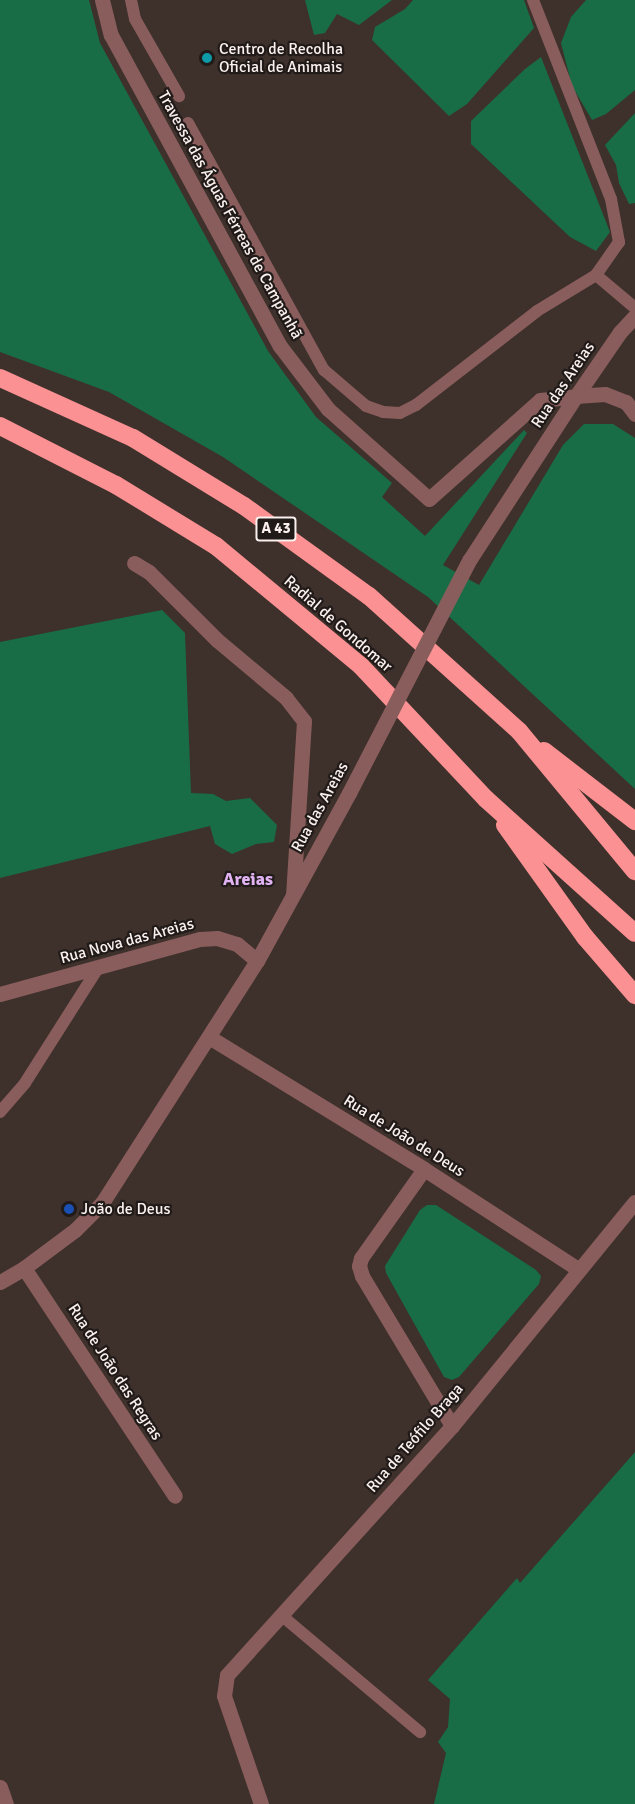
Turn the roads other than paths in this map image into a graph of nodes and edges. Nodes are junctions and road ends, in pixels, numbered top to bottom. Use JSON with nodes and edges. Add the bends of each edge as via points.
{"nodes":[{"id":1,"x":102,"y":0,"type":"edge"},
{"id":2,"x":131,"y":0,"type":"edge"},
{"id":3,"x":533,"y":0,"type":"edge"},
{"id":4,"x":179,"y":96,"type":"dead end"},
{"id":5,"x":188,"y":123,"type":"dead end"},
{"id":6,"x":596,"y":274,"type":"junction"},
{"id":7,"x":635,"y":308,"type":"edge"},
{"id":8,"x":635,"y":316,"type":"edge"},
{"id":9,"x":0,"y":378,"type":"edge"},
{"id":10,"x":576,"y":396,"type":"junction"},
{"id":11,"x":635,"y":414,"type":"edge"},
{"id":12,"x":0,"y":426,"type":"edge"},
{"id":13,"x":134,"y":563,"type":"dead end"},
{"id":14,"x":519,"y":732,"type":"junction"},
{"id":15,"x":486,"y":799,"type":"junction"},
{"id":16,"x":635,"y":821,"type":"edge"},
{"id":17,"x":635,"y":871,"type":"edge"},
{"id":18,"x":293,"y":894,"type":"junction"},
{"id":19,"x":635,"y":933,"type":"edge"},
{"id":20,"x":257,"y":961,"type":"junction"},
{"id":21,"x":98,"y":968,"type":"junction"},
{"id":22,"x":0,"y":994,"type":"edge"},
{"id":23,"x":635,"y":994,"type":"edge"},
{"id":24,"x":209,"y":1037,"type":"junction"},
{"id":25,"x":0,"y":1112,"type":"edge"},
{"id":26,"x":424,"y":1169,"type":"junction"},
{"id":27,"x":634,"y":1204,"type":"edge"},
{"id":28,"x":24,"y":1268,"type":"junction"},
{"id":29,"x":578,"y":1269,"type":"junction"},
{"id":30,"x":0,"y":1282,"type":"edge"},
{"id":31,"x":452,"y":1426,"type":"junction"},
{"id":32,"x":175,"y":1496,"type":"dead end"},
{"id":33,"x":281,"y":1615,"type":"junction"},
{"id":34,"x":420,"y":1732,"type":"dead end"},
{"id":35,"x":0,"y":1787,"type":"edge"},
{"id":36,"x":6,"y":1804,"type":"edge"},
{"id":37,"x":261,"y":1804,"type":"edge"}],
"edges":[{"from":1,"to":10,"type":"street","name":"Travessa das Águas Férreas de Campanhã","via":[[111,35],[280,346],[328,409],[429,499],[540,400]]},
{"from":2,"to":4,"type":"lane","via":[[135,19]]},
{"from":3,"to":6,"type":"lane","via":[[611,199],[619,242]]},
{"from":5,"to":6,"type":"lane","via":[[324,370],[366,406],[400,413],[416,405],[537,311]]},
{"from":6,"to":7,"type":"lane"},
{"from":8,"to":10,"type":"street","name":"Rua das Areias"},
{"from":9,"to":14,"type":"highway","number":"A 43","via":[[133,438],[244,506],[369,596]]},
{"from":10,"to":11,"type":"street","via":[[605,394],[626,402]]},
{"from":10,"to":18,"type":"street","name":"Rua das Areias","bridge":true,"via":[[470,559]]},
{"from":12,"to":15,"type":"highway","name":"Radial de Gondomar","via":[[116,485],[216,546],[361,666]]},
{"from":13,"to":18,"type":"street","via":[[286,698],[304,721]]},
{"from":14,"to":16,"type":"highway"},
{"from":14,"to":17,"type":"highway","number":"A 43"},
{"from":15,"to":19,"type":"highway","name":"Radial de Gondomar"},
{"from":15,"to":23,"type":"highway","via":[[585,937]]},
{"from":18,"to":20,"type":"street","name":"Rua das Areias"},
{"from":20,"to":21,"type":"street","name":"Rua Nova das Areias","via":[[237,944],[217,938],[200,939]]},
{"from":20,"to":24,"type":"street","name":"Rua das Areias"},
{"from":21,"to":22,"type":"street","name":"Rua Nova das Areias"},
{"from":21,"to":25,"type":"lane","via":[[25,1083]]},
{"from":24,"to":26,"type":"street","name":"Rua de João de Deus"},
{"from":24,"to":28,"type":"street","name":"Rua das Areias","via":[[102,1203],[75,1230]]},
{"from":26,"to":29,"type":"street","name":"Rua de João de Deus"},
{"from":26,"to":31,"type":"street","via":[[359,1266]]},
{"from":27,"to":29,"type":"street","name":"Rua de Teófilo Braga"},
{"from":28,"to":30,"type":"street","name":"Rua das Areias"},
{"from":28,"to":32,"type":"street","name":"Rua de João das Regras"},
{"from":29,"to":31,"type":"street","name":"Rua de Teófilo Braga"},
{"from":31,"to":33,"type":"street","name":"Rua de Teófilo Braga"},
{"from":33,"to":34,"type":"lane"},
{"from":33,"to":37,"type":"street","name":"Rua de Teófilo Braga","via":[[227,1675],[224,1696]]},
{"from":35,"to":36,"type":"street"}]}
